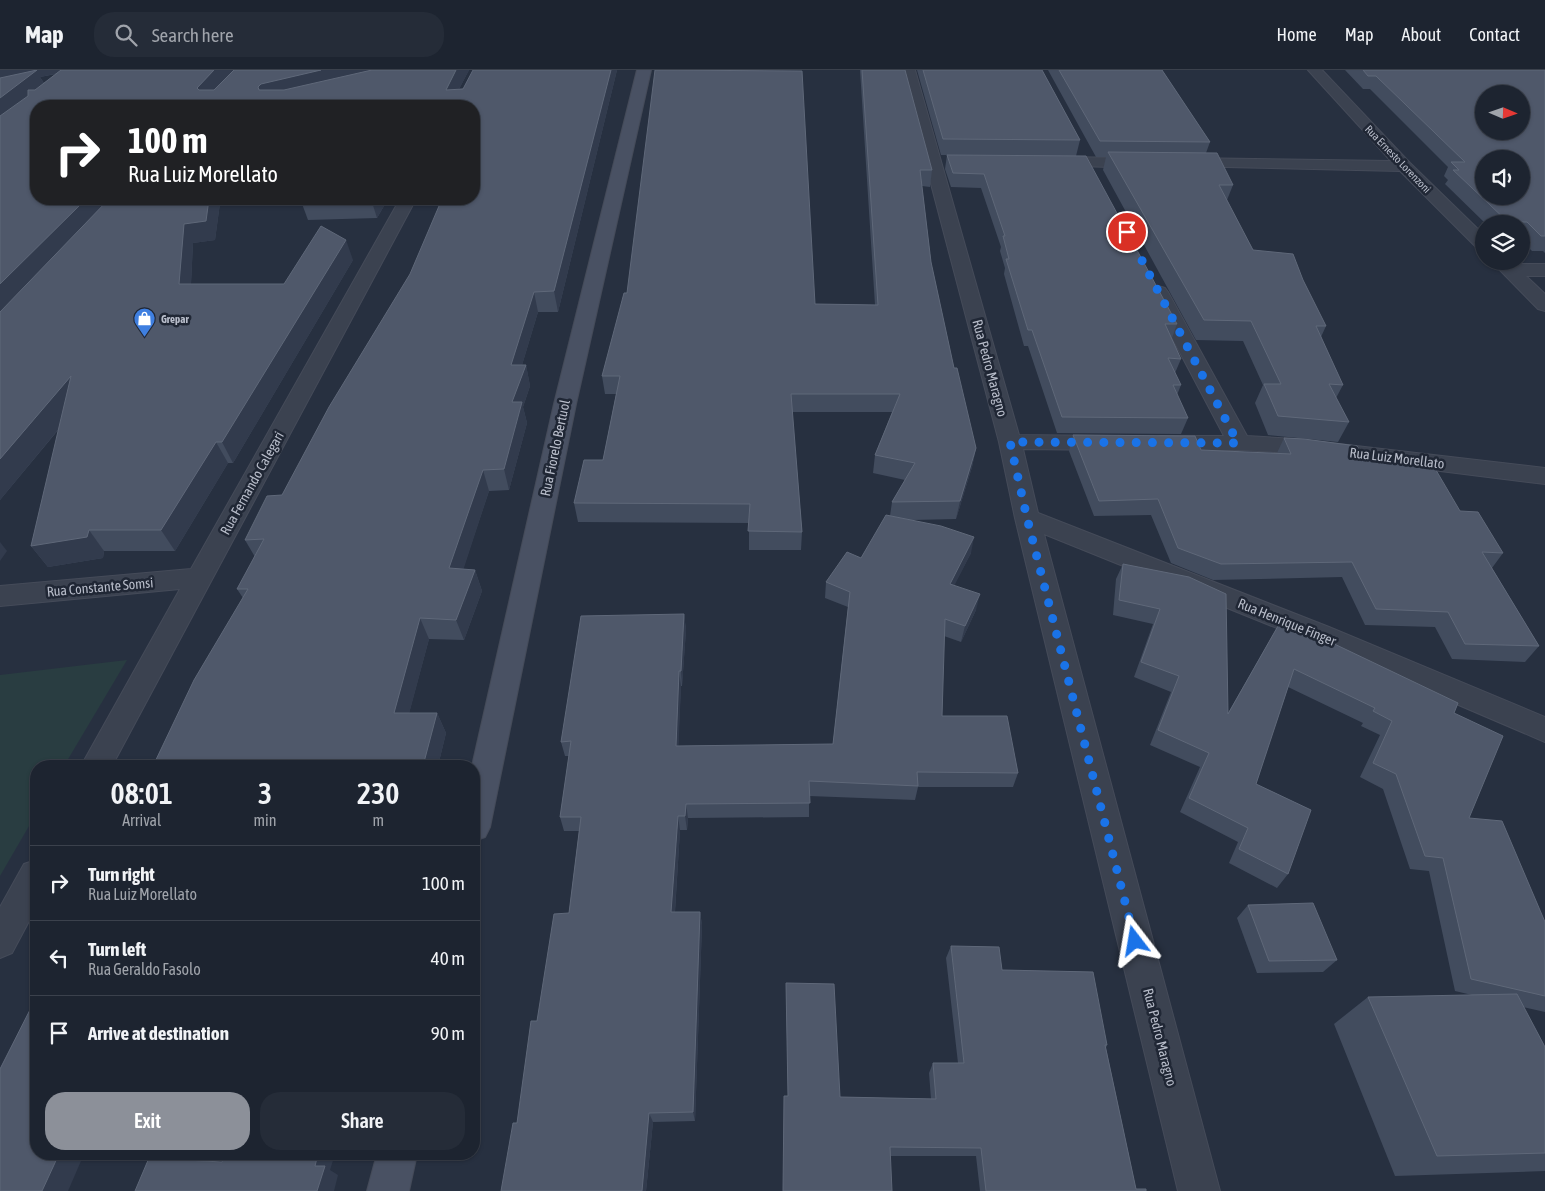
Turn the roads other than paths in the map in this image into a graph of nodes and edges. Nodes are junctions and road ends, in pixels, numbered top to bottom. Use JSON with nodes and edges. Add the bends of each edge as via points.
{"nodes":[{"id":1,"x":644,"y":70,"type":"edge"},
{"id":2,"x":908,"y":70,"type":"edge"},
{"id":3,"x":1315,"y":70,"type":"edge"},
{"id":4,"x":1080,"y":146,"type":"edge"},
{"id":5,"x":1041,"y":162,"type":"edge"},
{"id":6,"x":1089,"y":162,"type":"junction"},
{"id":7,"x":1404,"y":166,"type":"junction"},
{"id":8,"x":1099,"y":180,"type":"edge"},
{"id":9,"x":405,"y":205,"type":"edge"},
{"id":10,"x":1475,"y":236,"type":"edge"},
{"id":11,"x":1530,"y":269,"type":"edge"},
{"id":12,"x":1508,"y":270,"type":"edge"},
{"id":13,"x":1545,"y":270,"type":"edge"},
{"id":14,"x":1150,"y":276,"type":"edge"},
{"id":15,"x":1545,"y":306,"type":"edge"},
{"id":16,"x":1010,"y":442,"type":"junction"},
{"id":17,"x":1238,"y":443,"type":"junction"},
{"id":18,"x":1545,"y":476,"type":"edge"},
{"id":19,"x":1027,"y":518,"type":"junction"},
{"id":20,"x":200,"y":578,"type":"junction"},
{"id":21,"x":0,"y":596,"type":"edge"},
{"id":22,"x":1545,"y":730,"type":"edge"},
{"id":23,"x":99,"y":760,"type":"edge"},
{"id":24,"x":480,"y":796,"type":"edge"},
{"id":25,"x":30,"y":886,"type":"edge"},
{"id":26,"x":0,"y":941,"type":"edge"},
{"id":27,"x":396,"y":1160,"type":"edge"},
{"id":28,"x":388,"y":1191,"type":"edge"},
{"id":29,"x":1200,"y":1191,"type":"edge"}],
"edges":[{"from":1,"to":24,"type":"main road","name":"Rua Fiorelo Bertuol","via":[[565,404]]},
{"from":2,"to":16,"type":"street","name":"Rua Pedro Maragno","via":[[944,162]]},
{"from":3,"to":7,"type":"street","name":"Rua Ernesto Lorenzoni"},
{"from":4,"to":6,"type":"street"},
{"from":5,"to":6,"type":"street"},
{"from":6,"to":7,"type":"street"},
{"from":6,"to":8,"type":"street"},
{"from":7,"to":10,"type":"street","name":"Rua Ernesto Lorenzoni"},
{"from":9,"to":20,"type":"street","name":"Rua Fernando Calegari"},
{"from":11,"to":13,"type":"street"},
{"from":12,"to":15,"type":"street"},
{"from":14,"to":17,"type":"street"},
{"from":16,"to":17,"type":"street","name":"Rua Luiz Morellato"},
{"from":16,"to":19,"type":"street","name":"Rua Pedro Maragno"},
{"from":17,"to":18,"type":"street","name":"Rua Luiz Morellato","via":[[1296,446]]},
{"from":19,"to":22,"type":"street","name":"Rua Henrique Finger","via":[[1310,631]]},
{"from":19,"to":29,"type":"street","name":"Rua Pedro Maragno"},
{"from":20,"to":21,"type":"street","name":"Rua Constante Somsi"},
{"from":20,"to":23,"type":"street","name":"Rua Fernando Calegari"},
{"from":25,"to":26,"type":"street"},
{"from":27,"to":28,"type":"main road"}]}
